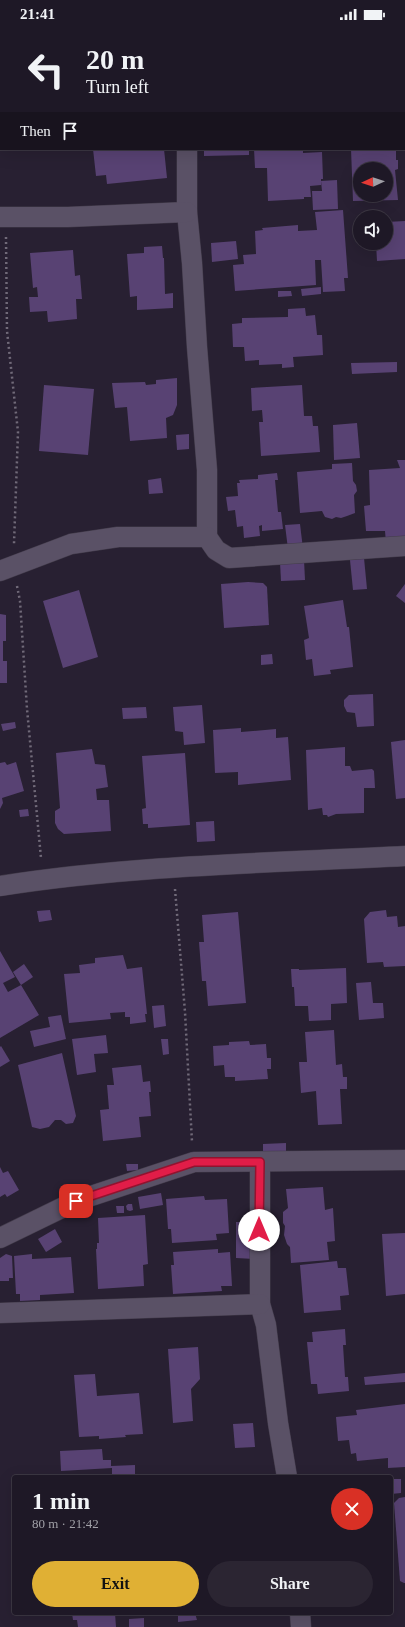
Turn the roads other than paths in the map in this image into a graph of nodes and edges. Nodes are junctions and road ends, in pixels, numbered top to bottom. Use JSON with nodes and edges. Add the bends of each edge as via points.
{"nodes":[{"id":1,"x":187,"y":150,"type":"edge"},
{"id":2,"x":187,"y":212,"type":"junction"},
{"id":3,"x":0,"y":217,"type":"edge"},
{"id":4,"x":207,"y":537,"type":"junction"},
{"id":5,"x":405,"y":546,"type":"edge"},
{"id":6,"x":0,"y":571,"type":"edge"},
{"id":7,"x":405,"y":856,"type":"edge"},
{"id":8,"x":0,"y":886,"type":"edge"},
{"id":9,"x":405,"y":1160,"type":"edge"},
{"id":10,"x":260,"y":1162,"type":"junction"},
{"id":11,"x":0,"y":1238,"type":"edge"},
{"id":12,"x":260,"y":1304,"type":"junction"},
{"id":13,"x":0,"y":1313,"type":"edge"},
{"id":14,"x":287,"y":1475,"type":"edge"},
{"id":15,"x":300,"y":1615,"type":"edge"},
{"id":16,"x":301,"y":1627,"type":"edge"}],
"edges":[{"from":1,"to":2,"type":"street"},
{"from":2,"to":3,"type":"street"},
{"from":2,"to":4,"type":"street","via":[[207,470]]},
{"from":4,"to":5,"type":"street","via":[[216,550],[229,558]]},
{"from":4,"to":6,"type":"street","via":[[118,537],[71,544]]},
{"from":7,"to":8,"type":"street","via":[[173,868],[43,879]]},
{"from":9,"to":10,"type":"street"},
{"from":10,"to":11,"type":"street","via":[[194,1162],[76,1201]]},
{"from":10,"to":12,"type":"street"},
{"from":12,"to":13,"type":"street"},
{"from":12,"to":14,"type":"street","via":[[266,1325]]},
{"from":15,"to":16,"type":"street"}]}
